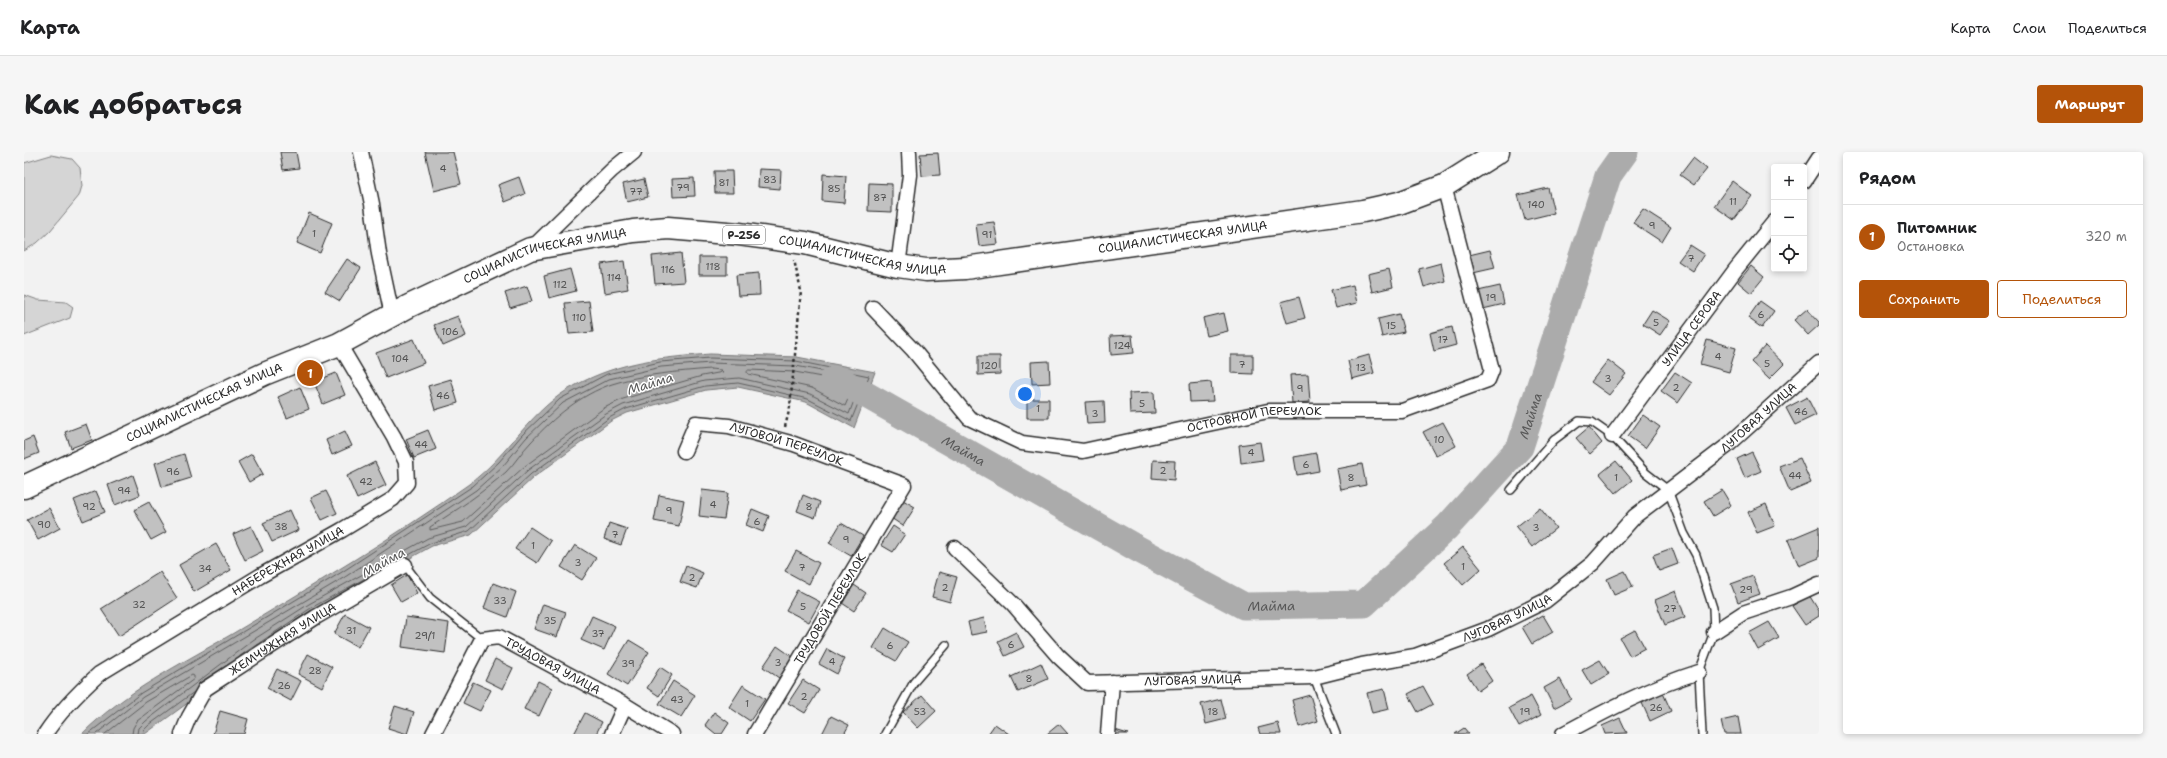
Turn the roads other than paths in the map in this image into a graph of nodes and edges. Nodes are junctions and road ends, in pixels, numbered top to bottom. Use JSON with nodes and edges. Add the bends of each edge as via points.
{"nodes":[{"id":1,"x":634,"y":152,"type":"edge"},
{"id":2,"x":909,"y":152,"type":"edge"},
{"id":3,"x":1498,"y":152,"type":"edge"},
{"id":4,"x":362,"y":153,"type":"edge"},
{"id":5,"x":1819,"y":158,"type":"edge"},
{"id":6,"x":1807,"y":176,"type":"edge"},
{"id":7,"x":1444,"y":186,"type":"junction"},
{"id":8,"x":1771,"y":226,"type":"edge"},
{"id":9,"x":530,"y":249,"type":"junction"},
{"id":10,"x":898,"y":266,"type":"junction"},
{"id":11,"x":872,"y":308,"type":"dead end"},
{"id":12,"x":392,"y":316,"type":"junction"},
{"id":13,"x":339,"y":344,"type":"junction"},
{"id":14,"x":1819,"y":363,"type":"edge"},
{"id":15,"x":1612,"y":436,"type":"junction"},
{"id":16,"x":684,"y":451,"type":"dead end"},
{"id":17,"x":904,"y":485,"type":"joint"},
{"id":18,"x":24,"y":487,"type":"edge"},
{"id":19,"x":1511,"y":490,"type":"dead end"},
{"id":20,"x":1668,"y":490,"type":"junction"},
{"id":21,"x":955,"y":548,"type":"dead end"},
{"id":22,"x":404,"y":565,"type":"joint"},
{"id":23,"x":1819,"y":584,"type":"edge"},
{"id":24,"x":1714,"y":632,"type":"junction"},
{"id":25,"x":482,"y":639,"type":"junction"},
{"id":26,"x":946,"y":645,"type":"dead end"},
{"id":27,"x":1699,"y":672,"type":"junction"},
{"id":28,"x":1314,"y":677,"type":"junction"},
{"id":29,"x":1112,"y":682,"type":"junction"},
{"id":30,"x":625,"y":705,"type":"junction"},
{"id":31,"x":45,"y":734,"type":"edge"},
{"id":32,"x":182,"y":734,"type":"edge"},
{"id":33,"x":433,"y":734,"type":"edge"},
{"id":34,"x":612,"y":734,"type":"edge"},
{"id":35,"x":672,"y":734,"type":"edge"},
{"id":36,"x":755,"y":734,"type":"edge"},
{"id":37,"x":885,"y":734,"type":"edge"},
{"id":38,"x":1108,"y":734,"type":"edge"},
{"id":39,"x":1336,"y":734,"type":"edge"},
{"id":40,"x":1563,"y":734,"type":"edge"},
{"id":41,"x":1702,"y":734,"type":"edge"}],
"edges":[{"from":1,"to":9,"type":"street"},
{"from":2,"to":10,"type":"street","via":[[910,175]]},
{"from":3,"to":7,"type":"main road","name":"СОЦИАЛИСТИЧЕСКАЯ УЛИЦА","number":"Р-256"},
{"from":4,"to":12,"type":"street"},
{"from":5,"to":6,"type":"street"},
{"from":7,"to":10,"type":"main road","name":"СОЦИАЛИСТИЧЕСКАЯ УЛИЦА","number":"Р-256","via":[[1399,203],[1340,214],[965,268],[926,270]]},
{"from":7,"to":11,"type":"street","name":"ОСТРОВНОЙ ПЕРЕУЛОК","via":[[1492,370],[1488,380],[1402,412],[1268,411],[1084,451],[1022,443],[969,418],[914,352]]},
{"from":8,"to":15,"type":"street","name":"УЛИЦА СЕРОВА","via":[[1736,268]]},
{"from":9,"to":10,"type":"main road","name":"СОЦИАЛИСТИЧЕСКАЯ УЛИЦА","number":"Р-256","via":[[633,231],[668,228],[790,240]]},
{"from":9,"to":12,"type":"main road","name":"СОЦИАЛИСТИЧЕСКАЯ УЛИЦА","number":"Р-256"},
{"from":12,"to":13,"type":"main road","name":"СОЦИАЛИСТИЧЕСКАЯ УЛИЦА","number":"Р-256"},
{"from":13,"to":18,"type":"main road","name":"СОЦИАЛИСТИЧЕСКАЯ УЛИЦА","number":"Р-256","via":[[264,374]]},
{"from":13,"to":31,"type":"street","name":"НАБЕРЕЖНАЯ УЛИЦА","via":[[394,437],[406,462],[407,483],[393,499],[99,674],[76,694]]},
{"from":14,"to":20,"type":"street","name":"ЛУГОВАЯ УЛИЦА","via":[[1727,446]]},
{"from":15,"to":19,"type":"lane","via":[[1592,422],[1579,421],[1554,440]]},
{"from":15,"to":20,"type":"lane","via":[[1646,473]]},
{"from":16,"to":17,"type":"street","name":"ЛУГОВОЙ ПЕРЕУЛОК","via":[[696,423],[729,426],[794,444]]},
{"from":17,"to":36,"type":"street","name":"ТРУДОВОЙ ПЕРЕУЛОК"},
{"from":20,"to":24,"type":"lane","via":[[1706,582],[1713,608]]},
{"from":20,"to":28,"type":"street","name":"ЛУГОВАЯ УЛИЦА","via":[[1635,516],[1593,563],[1545,601],[1488,629],[1415,656]]},
{"from":21,"to":29,"type":"street","name":"ЛУГОВАЯ УЛИЦА","via":[[1013,604],[1058,656],[1087,683]]},
{"from":22,"to":25,"type":"lane","via":[[430,598]]},
{"from":22,"to":32,"type":"street","name":"ЖЕМЧУЖНАЯ УЛИЦА","via":[[310,621],[205,689],[188,716]]},
{"from":23,"to":24,"type":"street","via":[[1743,613]]},
{"from":24,"to":27,"type":"lane"},
{"from":25,"to":30,"type":"street","name":"ТРУДОВАЯ УЛИЦА","via":[[499,638]]},
{"from":25,"to":33,"type":"street"},
{"from":26,"to":37,"type":"lane","via":[[914,682]]},
{"from":27,"to":40,"type":"street","via":[[1666,682],[1608,709]]},
{"from":27,"to":41,"type":"lane"},
{"from":28,"to":29,"type":"street","name":"ЛУГОВАЯ УЛИЦА","via":[[1114,684]]},
{"from":28,"to":39,"type":"lane"},
{"from":29,"to":38,"type":"street"},
{"from":30,"to":34,"type":"street"},
{"from":30,"to":35,"type":"street","name":"ТРУДОВАЯ УЛИЦА"}]}
